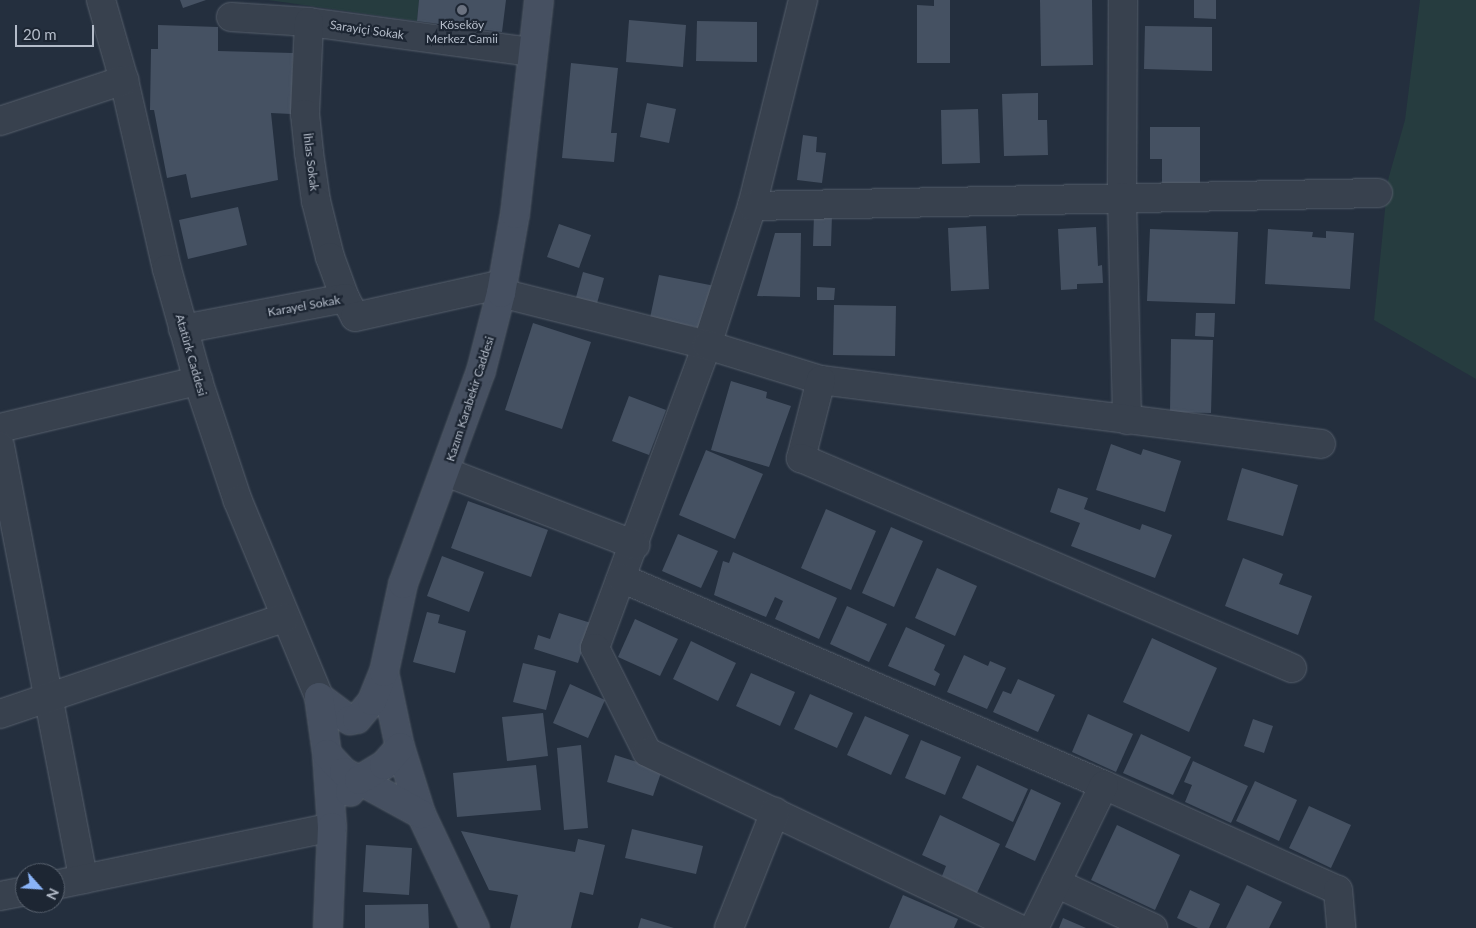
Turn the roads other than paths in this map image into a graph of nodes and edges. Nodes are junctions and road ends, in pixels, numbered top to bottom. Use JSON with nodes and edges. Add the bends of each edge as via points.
{"nodes":[{"id":1,"x":101,"y":0,"type":"edge"},
{"id":2,"x":540,"y":0,"type":"edge"},
{"id":3,"x":803,"y":0,"type":"edge"},
{"id":4,"x":1123,"y":0,"type":"edge"},
{"id":5,"x":231,"y":17,"type":"dead end"},
{"id":6,"x":309,"y":22,"type":"junction"},
{"id":7,"x":532,"y":52,"type":"junction"},
{"id":8,"x":124,"y":80,"type":"junction"},
{"id":9,"x":0,"y":121,"type":"edge"},
{"id":10,"x":1378,"y":192,"type":"dead end"},
{"id":11,"x":1122,"y":197,"type":"junction"},
{"id":12,"x":752,"y":206,"type":"junction"},
{"id":13,"x":502,"y":288,"type":"junction"},
{"id":14,"x":345,"y":298,"type":"junction"},
{"id":15,"x":183,"y":329,"type":"junction"},
{"id":16,"x":707,"y":345,"type":"junction"},
{"id":17,"x":821,"y":380,"type":"junction"},
{"id":18,"x":198,"y":381,"type":"junction"},
{"id":19,"x":1127,"y":420,"type":"junction"},
{"id":20,"x":0,"y":428,"type":"edge"},
{"id":21,"x":1321,"y":444,"type":"dead end"},
{"id":22,"x":0,"y":446,"type":"edge"},
{"id":23,"x":446,"y":472,"type":"junction"},
{"id":24,"x":3,"y":475,"type":"edge"},
{"id":25,"x":635,"y":545,"type":"junction"},
{"id":26,"x":621,"y":578,"type":"junction"},
{"id":27,"x":284,"y":618,"type":"junction"},
{"id":28,"x":1292,"y":668,"type":"dead end"},
{"id":29,"x":384,"y":672,"type":"junction"},
{"id":30,"x":319,"y":697,"type":"junction"},
{"id":31,"x":46,"y":700,"type":"junction"},
{"id":32,"x":0,"y":714,"type":"edge"},
{"id":33,"x":353,"y":720,"type":"junction"},
{"id":34,"x":398,"y":740,"type":"junction"},
{"id":35,"x":327,"y":750,"type":"junction"},
{"id":36,"x":359,"y":780,"type":"junction"},
{"id":37,"x":1104,"y":785,"type":"junction"},
{"id":38,"x":775,"y":812,"type":"junction"},
{"id":39,"x":421,"y":814,"type":"junction"},
{"id":40,"x":332,"y":827,"type":"junction"},
{"id":41,"x":83,"y":879,"type":"junction"},
{"id":42,"x":65,"y":883,"type":"edge"},
{"id":43,"x":1056,"y":883,"type":"junction"},
{"id":44,"x":15,"y":893,"type":"edge"},
{"id":45,"x":0,"y":896,"type":"edge"},
{"id":46,"x":328,"y":928,"type":"edge"},
{"id":47,"x":474,"y":928,"type":"edge"},
{"id":48,"x":729,"y":928,"type":"edge"},
{"id":49,"x":1018,"y":928,"type":"edge"},
{"id":50,"x":1034,"y":928,"type":"edge"},
{"id":51,"x":1152,"y":928,"type":"edge"},
{"id":52,"x":1341,"y":928,"type":"edge"}],
"edges":[{"from":1,"to":8,"type":"street","name":"Atatürk Caddesi"},
{"from":2,"to":7,"type":"street","name":"Kazım Karabekir Caddesi"},
{"from":3,"to":12,"type":"street"},
{"from":4,"to":11,"type":"street"},
{"from":5,"to":6,"type":"street","name":"Sarayiçi Sokak"},
{"from":6,"to":7,"type":"street","name":"Sarayiçi Sokak"},
{"from":6,"to":14,"type":"street","name":"İhlas Sokak","via":[[305,114],[309,153],[318,210]]},
{"from":7,"to":13,"type":"street","name":"Kazım Karabekir Caddesi","via":[[516,214]]},
{"from":8,"to":9,"type":"street"},
{"from":8,"to":15,"type":"street","name":"Atatürk Caddesi"},
{"from":10,"to":11,"type":"street"},
{"from":11,"to":12,"type":"street"},
{"from":11,"to":19,"type":"street"},
{"from":12,"to":16,"type":"street"},
{"from":13,"to":14,"type":"street","name":"Karayel Sokak","via":[[355,317]]},
{"from":13,"to":16,"type":"street"},
{"from":13,"to":23,"type":"street","name":"Kazım Karabekir Caddesi","via":[[481,371]]},
{"from":14,"to":15,"type":"street","name":"Karayel Sokak"},
{"from":15,"to":18,"type":"street","name":"Atatürk Caddesi"},
{"from":16,"to":17,"type":"street"},
{"from":16,"to":25,"type":"street"},
{"from":17,"to":19,"type":"street"},
{"from":17,"to":28,"type":"street","via":[[801,458]]},
{"from":18,"to":20,"type":"street"},
{"from":18,"to":27,"type":"street","name":"Atatürk Caddesi","via":[[238,501]]},
{"from":19,"to":21,"type":"street"},
{"from":22,"to":24,"type":"street"},
{"from":23,"to":25,"type":"street"},
{"from":23,"to":29,"type":"street","name":"Kazım Karabekir Caddesi","via":[[403,584]]},
{"from":24,"to":31,"type":"street"},
{"from":25,"to":26,"type":"street"},
{"from":26,"to":37,"type":"street"},
{"from":26,"to":38,"type":"street","via":[[595,648],[647,752]]},
{"from":27,"to":30,"type":"street","name":"Atatürk Caddesi"},
{"from":27,"to":31,"type":"street"},
{"from":29,"to":33,"type":"street","via":[[372,701]]},
{"from":29,"to":34,"type":"street"},
{"from":30,"to":33,"type":"street"},
{"from":30,"to":35,"type":"street"},
{"from":31,"to":32,"type":"street"},
{"from":31,"to":41,"type":"street"},
{"from":33,"to":34,"type":"street","via":[[384,725]]},
{"from":33,"to":35,"type":"street","via":[[337,728]]},
{"from":34,"to":36,"type":"street","via":[[384,765]]},
{"from":34,"to":39,"type":"street"},
{"from":35,"to":36,"type":"street","via":[[344,772]]},
{"from":35,"to":40,"type":"street"},
{"from":36,"to":39,"type":"street"},
{"from":36,"to":40,"type":"street"},
{"from":37,"to":43,"type":"street"},
{"from":37,"to":52,"type":"street","via":[[1338,890]]},
{"from":38,"to":48,"type":"street"},
{"from":38,"to":49,"type":"street"},
{"from":39,"to":47,"type":"street"},
{"from":40,"to":41,"type":"street"},
{"from":40,"to":46,"type":"street"},
{"from":41,"to":42,"type":"street"},
{"from":43,"to":50,"type":"street"},
{"from":43,"to":51,"type":"street"},
{"from":44,"to":45,"type":"street"}]}
